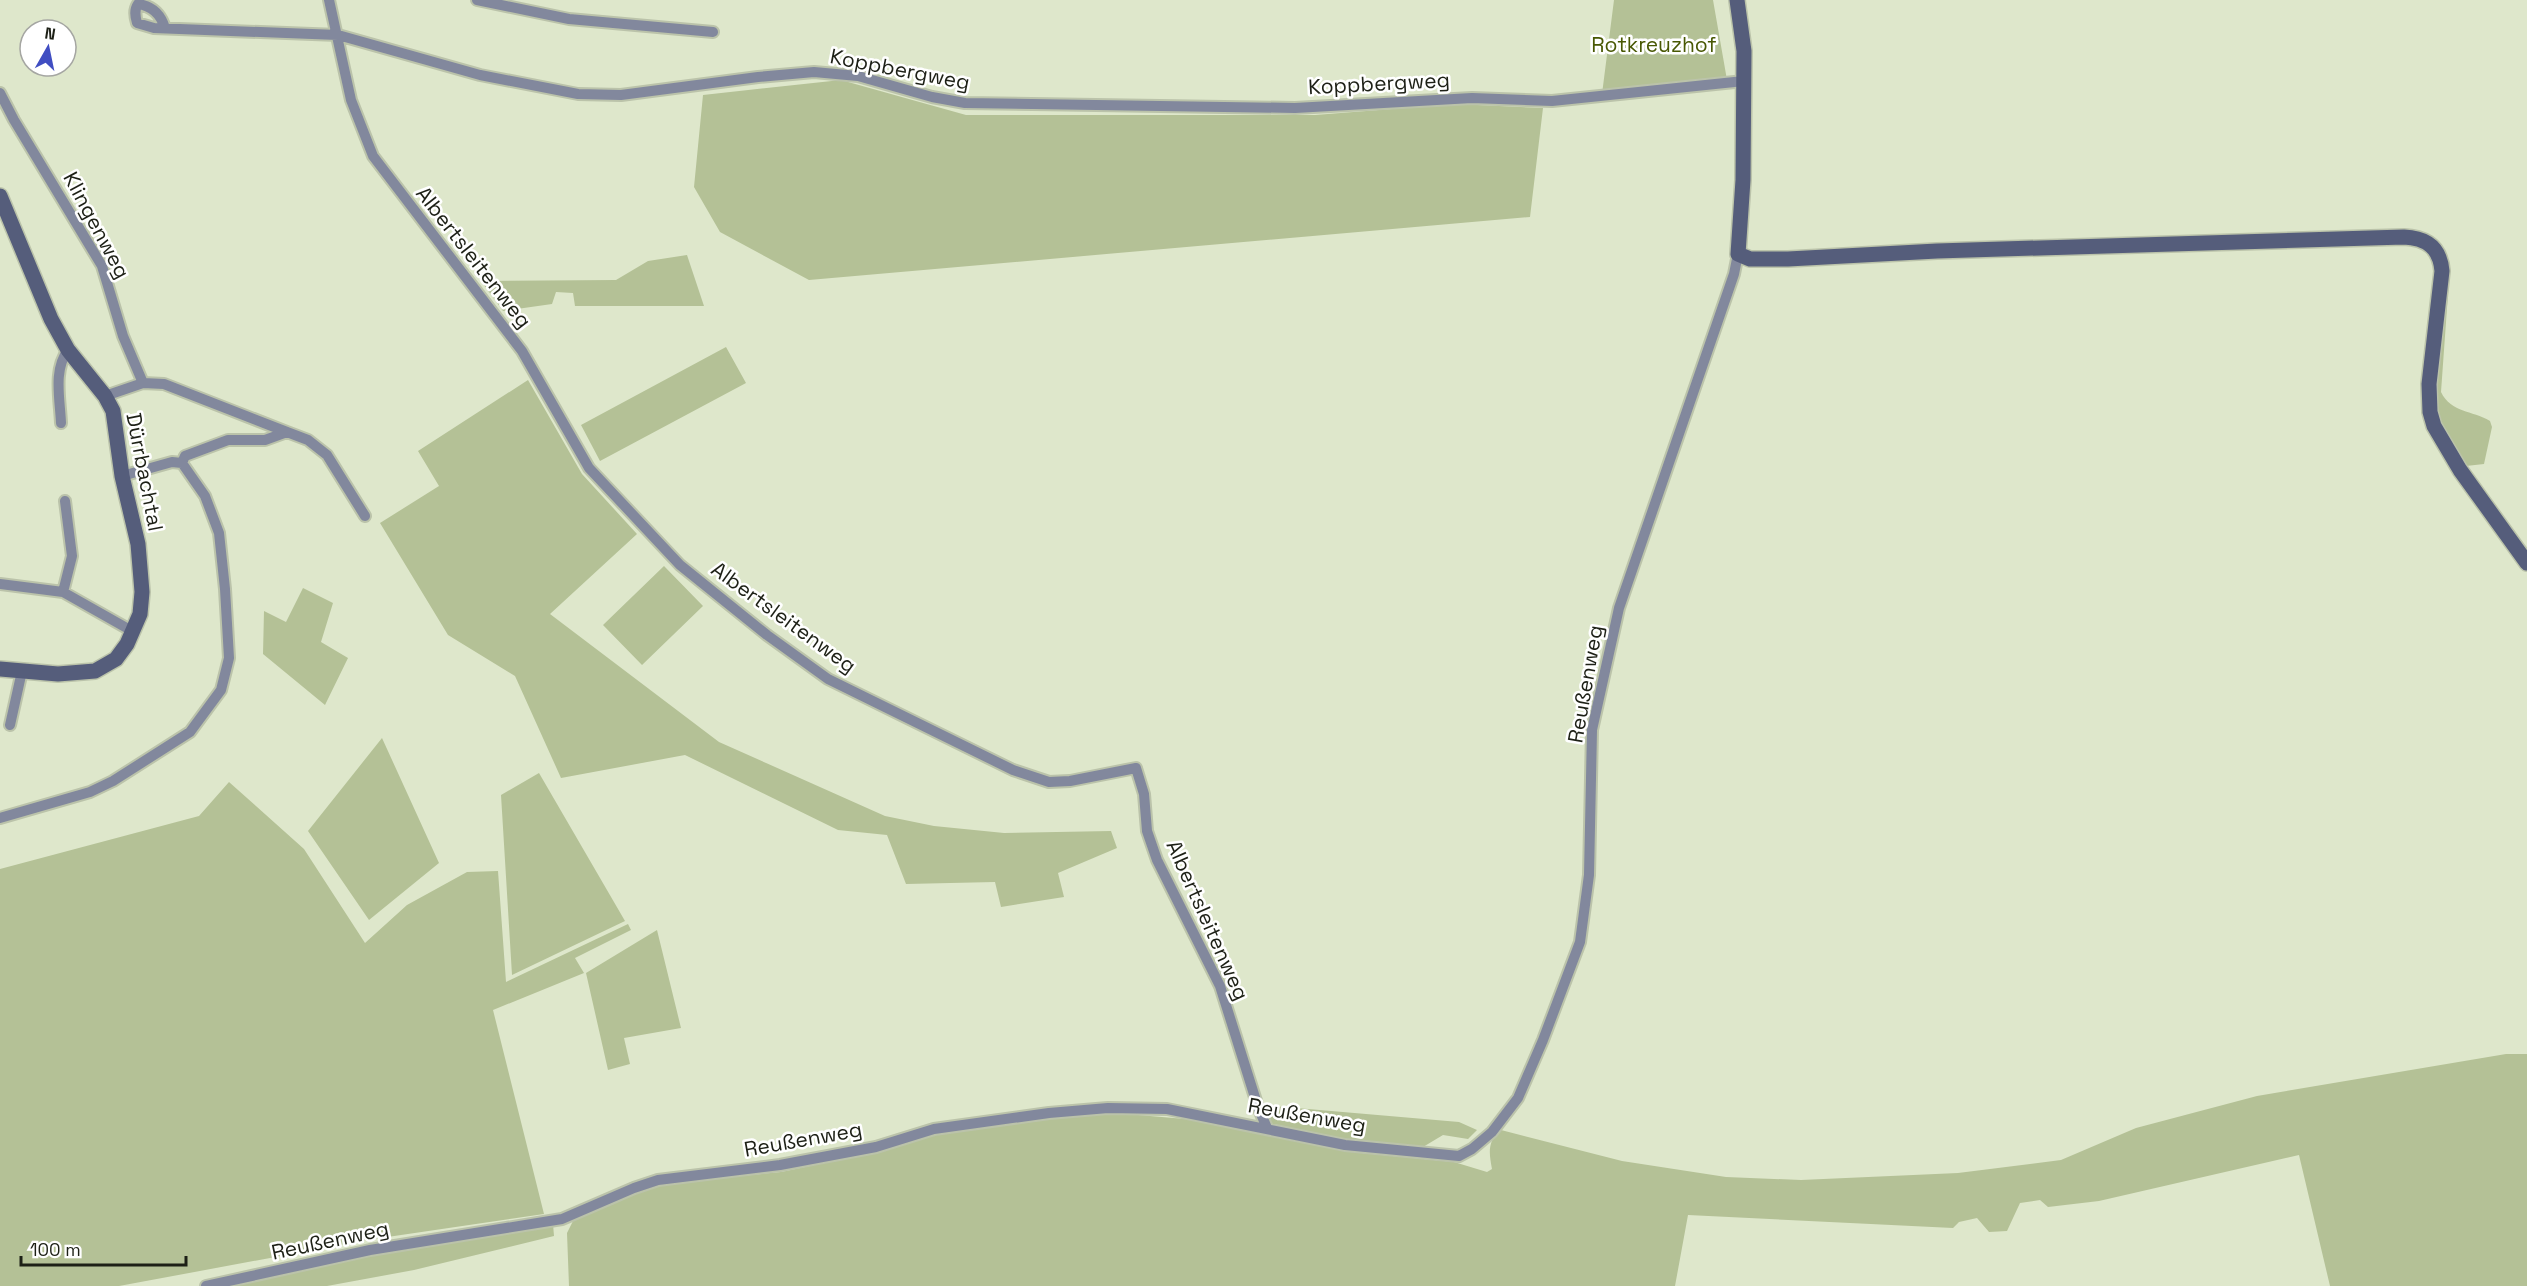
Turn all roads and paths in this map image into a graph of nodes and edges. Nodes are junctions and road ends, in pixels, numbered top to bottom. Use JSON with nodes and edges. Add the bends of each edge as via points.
{"nodes":[{"id":1,"x":329,"y":0,"type":"edge"},
{"id":2,"x":477,"y":0,"type":"edge"},
{"id":3,"x":1737,"y":0,"type":"edge"},
{"id":4,"x":165,"y":28,"type":"dead end"},
{"id":5,"x":713,"y":32,"type":"dead end"},
{"id":6,"x":338,"y":35,"type":"junction"},
{"id":7,"x":1744,"y":81,"type":"junction"},
{"id":8,"x":0,"y":93,"type":"edge"},
{"id":9,"x":0,"y":196,"type":"edge"},
{"id":10,"x":1738,"y":254,"type":"junction"},
{"id":11,"x":68,"y":350,"type":"junction"},
{"id":12,"x":143,"y":383,"type":"junction"},
{"id":13,"x":105,"y":396,"type":"junction"},
{"id":14,"x":61,"y":423,"type":"dead end"},
{"id":15,"x":287,"y":432,"type":"junction"},
{"id":16,"x":182,"y":463,"type":"junction"},
{"id":17,"x":122,"y":476,"type":"junction"},
{"id":18,"x":65,"y":501,"type":"dead end"},
{"id":19,"x":365,"y":516,"type":"dead end"},
{"id":20,"x":2527,"y":563,"type":"edge"},
{"id":21,"x":0,"y":584,"type":"edge"},
{"id":22,"x":63,"y":592,"type":"junction"},
{"id":23,"x":132,"y":631,"type":"junction"},
{"id":24,"x":0,"y":669,"type":"edge"},
{"id":25,"x":22,"y":671,"type":"junction"},
{"id":26,"x":9,"y":724,"type":"dead end"},
{"id":27,"x":0,"y":818,"type":"edge"},
{"id":28,"x":1267,"y":1128,"type":"junction"},
{"id":29,"x":206,"y":1286,"type":"edge"}],
"edges":[{"from":1,"to":6,"type":"street","name":"Albertsleitenweg"},
{"from":2,"to":5,"type":"street","via":[[569,19]]},
{"from":3,"to":7,"type":"street"},
{"from":4,"to":6,"type":"street","name":"Koppbergweg"},
{"from":6,"to":7,"type":"street","name":"Koppbergweg","via":[[480,75],[578,94],[621,95],[814,72],[858,76],[965,103],[1294,108],[1472,98],[1552,101]]},
{"from":6,"to":28,"type":"street","name":"Albertsleitenweg","via":[[351,100],[373,156],[522,351],[589,468],[680,565],[828,679],[1013,770],[1049,782],[1136,768],[1144,794],[1147,831],[1157,860],[1220,986]]},
{"from":7,"to":10,"type":"street"},
{"from":8,"to":12,"type":"street","name":"Klingenweg","via":[[102,266],[123,336]]},
{"from":9,"to":11,"type":"street","name":"Dürrbachtal","via":[[51,319]]},
{"from":10,"to":20,"type":"street","via":[[1750,259],[1788,259],[1949,250],[2393,237],[2425,241],[2437,250],[2442,272],[2428,400],[2434,426],[2460,470]]},
{"from":10,"to":28,"type":"street","name":"Reußenweg","via":[[1619,608],[1592,730],[1589,875],[1580,942],[1518,1098],[1492,1132],[1459,1156],[1345,1145]]},
{"from":11,"to":13,"type":"street","name":"Dürrbachtal"},
{"from":11,"to":14,"type":"street","via":[[59,370]]},
{"from":12,"to":13,"type":"street"},
{"from":12,"to":15,"type":"street","via":[[164,384]]},
{"from":13,"to":17,"type":"street","name":"Dürrbachtal","via":[[113,411]]},
{"from":15,"to":16,"type":"street","via":[[265,440],[228,440],[185,456]]},
{"from":15,"to":19,"type":"street","via":[[308,440],[327,455]]},
{"from":16,"to":17,"type":"street","via":[[172,462]]},
{"from":16,"to":27,"type":"street","via":[[205,496],[219,533],[229,658],[221,690],[189,732],[112,781],[90,792]]},
{"from":17,"to":23,"type":"street","name":"Dürrbachtal","via":[[138,544],[142,592],[140,614]]},
{"from":18,"to":22,"type":"street","via":[[72,556]]},
{"from":21,"to":22,"type":"street"},
{"from":22,"to":23,"type":"street"},
{"from":23,"to":25,"type":"street","name":"Dürrbachtal","via":[[116,659],[95,671]]},
{"from":24,"to":25,"type":"street","name":"Dürrbachtal"},
{"from":25,"to":26,"type":"street"},
{"from":28,"to":29,"type":"street","name":"Reußenweg","via":[[1167,1109],[1108,1108],[999,1119],[934,1129],[876,1147],[780,1165],[658,1180],[562,1220],[370,1250]]}]}
